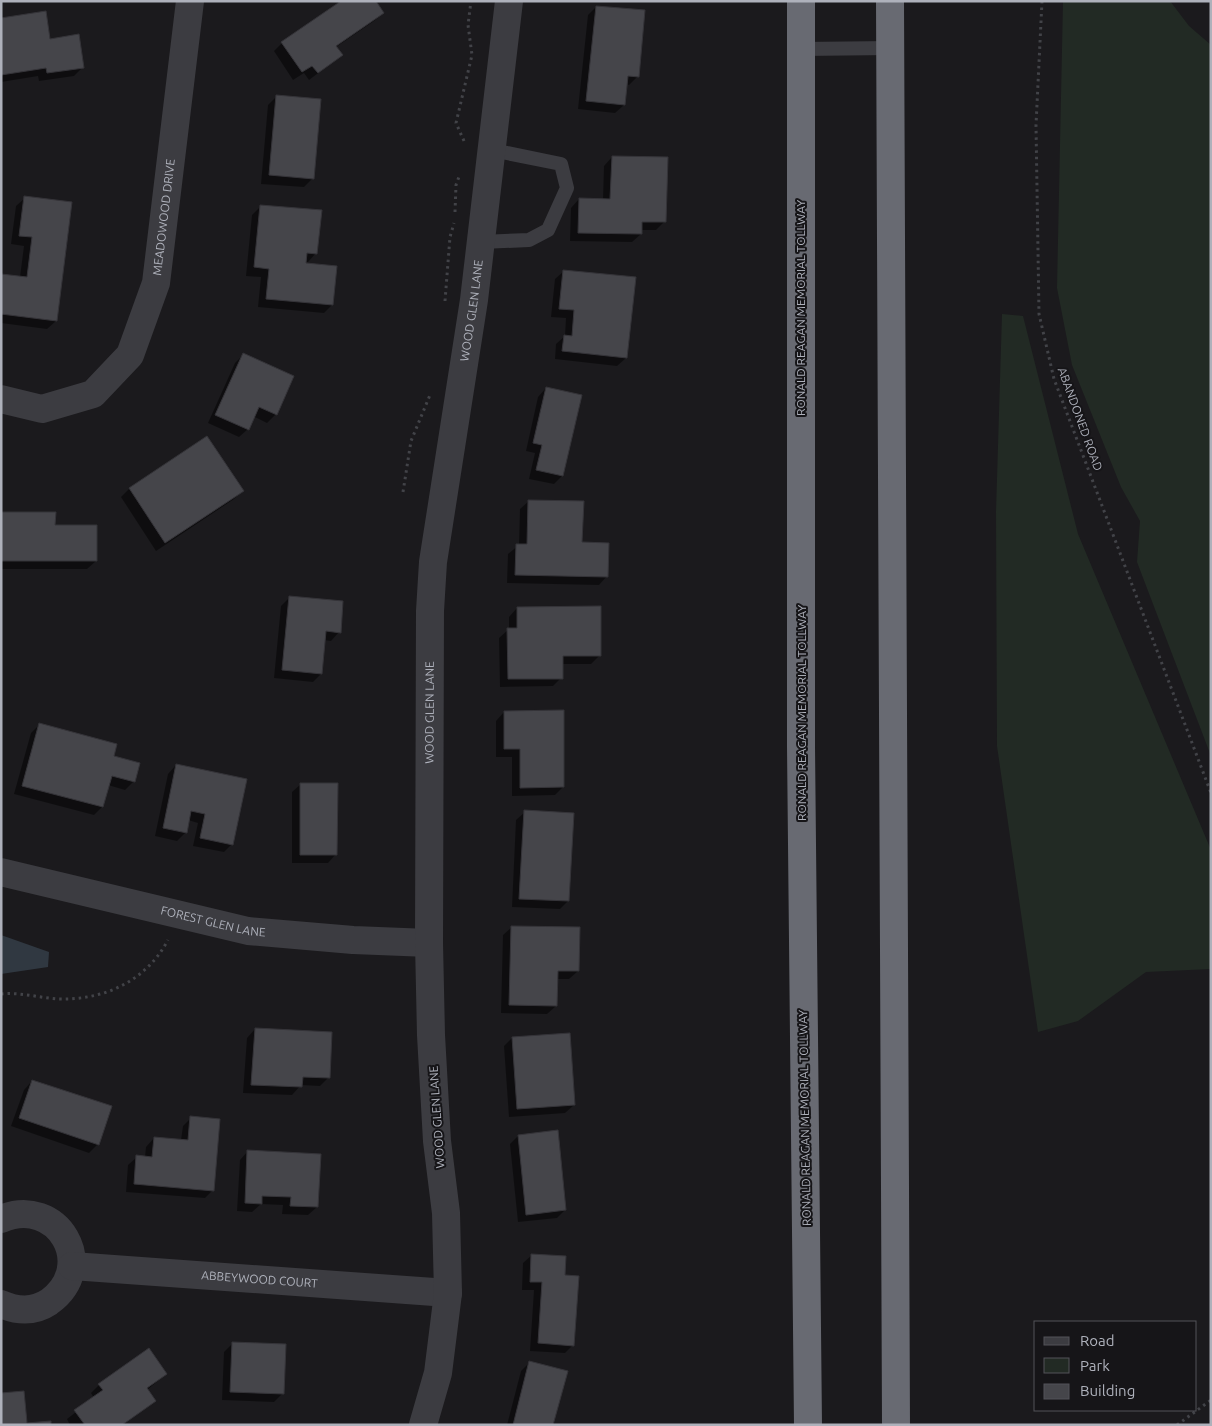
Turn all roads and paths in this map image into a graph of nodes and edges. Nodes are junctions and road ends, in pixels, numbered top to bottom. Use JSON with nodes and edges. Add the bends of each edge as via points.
{"nodes":[{"id":1,"x":190,"y":1,"type":"edge"},
{"id":2,"x":471,"y":1,"type":"edge"},
{"id":3,"x":509,"y":1,"type":"edge"},
{"id":4,"x":801,"y":1,"type":"edge"},
{"id":5,"x":890,"y":1,"type":"edge"},
{"id":6,"x":1042,"y":1,"type":"edge"},
{"id":7,"x":890,"y":48,"type":"junction"},
{"id":8,"x":801,"y":49,"type":"junction"},
{"id":9,"x":464,"y":143,"type":"dead end"},
{"id":10,"x":492,"y":150,"type":"junction"},
{"id":11,"x":462,"y":168,"type":"dead end"},
{"id":12,"x":481,"y":242,"type":"junction"},
{"id":13,"x":444,"y":308,"type":"dead end"},
{"id":14,"x":432,"y":388,"type":"dead end"},
{"id":15,"x":1,"y":399,"type":"edge"},
{"id":16,"x":403,"y":492,"type":"dead end"},
{"id":17,"x":1211,"y":793,"type":"edge"},
{"id":18,"x":1,"y":872,"type":"edge"},
{"id":19,"x":182,"y":915,"type":"junction"},
{"id":20,"x":429,"y":943,"type":"junction"},
{"id":21,"x":1,"y":994,"type":"edge"},
{"id":22,"x":1,"y":1220,"type":"edge"},
{"id":23,"x":72,"y":1266,"type":"junction"},
{"id":24,"x":448,"y":1293,"type":"junction"},
{"id":25,"x":1,"y":1304,"type":"edge"},
{"id":26,"x":1211,"y":1400,"type":"edge"},
{"id":27,"x":1196,"y":1411,"type":"edge"},
{"id":28,"x":1197,"y":1411,"type":"edge"},
{"id":29,"x":422,"y":1425,"type":"edge"},
{"id":30,"x":808,"y":1425,"type":"edge"},
{"id":31,"x":896,"y":1425,"type":"edge"},
{"id":32,"x":1178,"y":1425,"type":"edge"}],
"edges":[{"from":1,"to":15,"type":"street","name":"MEADOWOOD DRIVE","via":[[156,283],[130,355],[93,394],[42,409]]},
{"from":2,"to":9,"type":"path","via":[[468,25],[472,55],[456,123]]},
{"from":3,"to":10,"type":"street","name":"WOOD GLEN LANE"},
{"from":4,"to":8,"type":"highway","name":"RONALD REAGAN MEMORIAL TOLLWAY"},
{"from":5,"to":7,"type":"highway"},
{"from":6,"to":17,"type":"path","name":"ABANDONED ROAD","via":[[1036,125],[1039,314],[1054,379]]},
{"from":7,"to":8,"type":"lane"},
{"from":7,"to":31,"type":"highway"},
{"from":8,"to":30,"type":"highway","name":"RONALD REAGAN MEMORIAL TOLLWAY","via":[[801,747]]},
{"from":10,"to":12,"type":"street","name":"WOOD GLEN LANE"},
{"from":10,"to":12,"type":"lane","via":[[561,164],[567,188],[548,230],[529,240]]},
{"from":11,"to":13,"type":"path","via":[[456,186],[456,217],[450,237]]},
{"from":12,"to":20,"type":"street","name":"WOOD GLEN LANE","via":[[432,572],[428,663]]},
{"from":14,"to":16,"type":"path","via":[[411,441]]},
{"from":18,"to":19,"type":"street","name":"FOREST GLEN LANE"},
{"from":19,"to":20,"type":"street","name":"FOREST GLEN LANE","via":[[293,936]]},
{"from":19,"to":21,"type":"path","via":[[163,949],[144,971],[119,988],[97,997],[60,999]]},
{"from":20,"to":24,"type":"street","name":"WOOD GLEN LANE","via":[[437,1141],[446,1213]]},
{"from":22,"to":23,"type":"street","via":[[28,1214],[42,1217],[55,1225],[71,1251]]},
{"from":23,"to":24,"type":"street","name":"ABBEYWOOD COURT"},
{"from":23,"to":25,"type":"street","via":[[58,1295],[44,1305],[28,1310]]},
{"from":24,"to":29,"type":"street","name":"WOOD GLEN LANE","via":[[438,1373]]},
{"from":26,"to":28,"type":"path"},
{"from":27,"to":32,"type":"path"}]}
